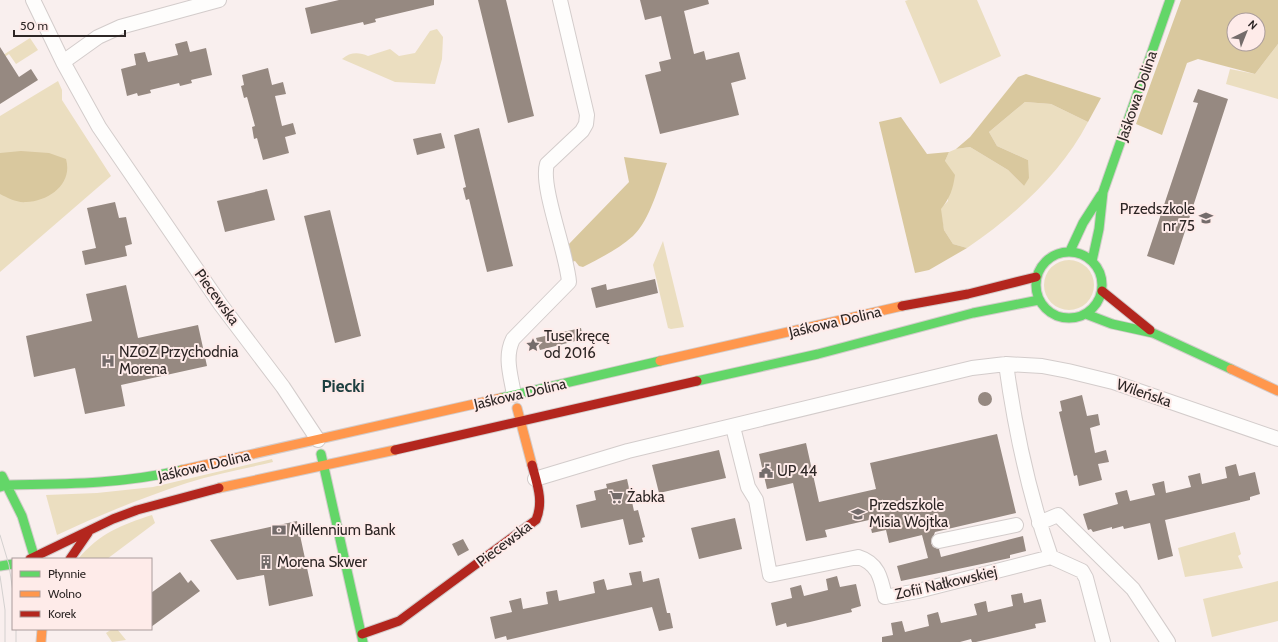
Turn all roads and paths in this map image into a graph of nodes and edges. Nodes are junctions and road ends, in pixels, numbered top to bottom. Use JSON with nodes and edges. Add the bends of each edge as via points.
{"nodes":[{"id":1,"x":33,"y":0,"type":"edge"},
{"id":2,"x":219,"y":0,"type":"edge"},
{"id":3,"x":560,"y":0,"type":"edge"},
{"id":4,"x":1170,"y":0,"type":"edge"},
{"id":5,"x":63,"y":62,"type":"junction"},
{"id":6,"x":1103,"y":192,"type":"junction"},
{"id":7,"x":1070,"y":251,"type":"junction"},
{"id":8,"x":1092,"y":261,"type":"junction"},
{"id":9,"x":1036,"y":277,"type":"junction"},
{"id":10,"x":1102,"y":291,"type":"junction"},
{"id":11,"x":1039,"y":300,"type":"junction"},
{"id":12,"x":1086,"y":314,"type":"junction"},
{"id":13,"x":1153,"y":333,"type":"junction"},
{"id":14,"x":1006,"y":364,"type":"junction"},
{"id":15,"x":1278,"y":391,"type":"edge"},
{"id":16,"x":514,"y":394,"type":"junction"},
{"id":17,"x":519,"y":421,"type":"junction"},
{"id":18,"x":733,"y":427,"type":"junction"},
{"id":19,"x":1278,"y":439,"type":"edge"},
{"id":20,"x":318,"y":440,"type":"junction"},
{"id":21,"x":324,"y":466,"type":"junction"},
{"id":22,"x":0,"y":473,"type":"edge"},
{"id":23,"x":535,"y":479,"type":"junction"},
{"id":24,"x":4,"y":486,"type":"edge"},
{"id":25,"x":1039,"y":523,"type":"junction"},
{"id":26,"x":1016,"y":525,"type":"dead end"},
{"id":27,"x":89,"y":532,"type":"junction"},
{"id":28,"x":939,"y":541,"type":"dead end"},
{"id":29,"x":1051,"y":557,"type":"junction"},
{"id":30,"x":33,"y":558,"type":"edge"},
{"id":31,"x":35,"y":558,"type":"edge"},
{"id":32,"x":71,"y":558,"type":"edge"},
{"id":33,"x":12,"y":564,"type":"edge"},
{"id":34,"x":0,"y":566,"type":"edge"},
{"id":35,"x":42,"y":630,"type":"edge"},
{"id":36,"x":362,"y":638,"type":"edge"},
{"id":37,"x":41,"y":642,"type":"edge"},
{"id":38,"x":1103,"y":642,"type":"edge"},
{"id":39,"x":1168,"y":642,"type":"edge"}],
"edges":[{"from":1,"to":5,"type":"street","name":"Piecewska"},
{"from":2,"to":5,"type":"street","via":[[120,27],[98,37]]},
{"from":3,"to":16,"type":"street","via":[[586,115],[586,124],[582,132],[547,164],[545,170],[568,266],[569,282],[511,343],[508,355]]},
{"from":4,"to":6,"type":"street","name":"Jaśkowa Dolina"},
{"from":5,"to":20,"type":"street","name":"Piecewska","via":[[99,127]]},
{"from":6,"to":7,"type":"street","name":"Jaśkowa Dolina","via":[[1083,223]]},
{"from":6,"to":8,"type":"street","name":"Jaśkowa Dolina"},
{"from":7,"to":8,"type":"street","via":[[1082,254]]},
{"from":7,"to":9,"type":"street","via":[[1048,258]]},
{"from":8,"to":10,"type":"street","via":[[1101,275]]},
{"from":9,"to":11,"type":"street"},
{"from":9,"to":16,"type":"street","name":"Jaśkowa Dolina"},
{"from":10,"to":12,"type":"street","via":[[1099,300]]},
{"from":10,"to":13,"type":"street"},
{"from":11,"to":12,"type":"street","via":[[1044,307],[1060,317],[1073,318]]},
{"from":11,"to":17,"type":"street","name":"Jaśkowa Dolina","via":[[973,313],[818,354]]},
{"from":12,"to":13,"type":"street","via":[[1112,324]]},
{"from":13,"to":15,"type":"street"},
{"from":14,"to":18,"type":"street","via":[[972,368]]},
{"from":14,"to":19,"type":"street","name":"Wileńska","via":[[1042,366],[1113,382]]},
{"from":14,"to":25,"type":"street","via":[[1012,409]]},
{"from":16,"to":17,"type":"street","name":"Piecewska"},
{"from":16,"to":20,"type":"street","name":"Jaśkowa Dolina"},
{"from":17,"to":21,"type":"street","name":"Jaśkowa Dolina"},
{"from":17,"to":23,"type":"street","name":"Piecewska"},
{"from":18,"to":23,"type":"street","via":[[628,451]]},
{"from":18,"to":29,"type":"street","name":"Zofii Nałkowskiej","via":[[748,487],[756,500],[770,575],[858,557],[876,568],[881,577],[885,597]]},
{"from":20,"to":21,"type":"street","name":"Piecewska"},
{"from":20,"to":24,"type":"street","name":"Jaśkowa Dolina","via":[[149,478],[106,483]]},
{"from":21,"to":27,"type":"street","name":"Jaśkowa Dolina","via":[[163,503],[131,512]]},
{"from":21,"to":36,"type":"street","name":"Piecewska"},
{"from":22,"to":24,"type":"street"},
{"from":23,"to":36,"type":"street","name":"Piecewska","via":[[541,501],[536,520],[399,621]]},
{"from":24,"to":30,"type":"street","via":[[26,526]]},
{"from":25,"to":29,"type":"street"},
{"from":25,"to":39,"type":"street","via":[[1058,515],[1133,589]]},
{"from":26,"to":28,"type":"street"},
{"from":27,"to":31,"type":"street","name":"Jaśkowa Dolina"},
{"from":27,"to":32,"type":"street"},
{"from":29,"to":38,"type":"street","via":[[1082,571]]},
{"from":33,"to":34,"type":"street"},
{"from":35,"to":37,"type":"street"}]}
